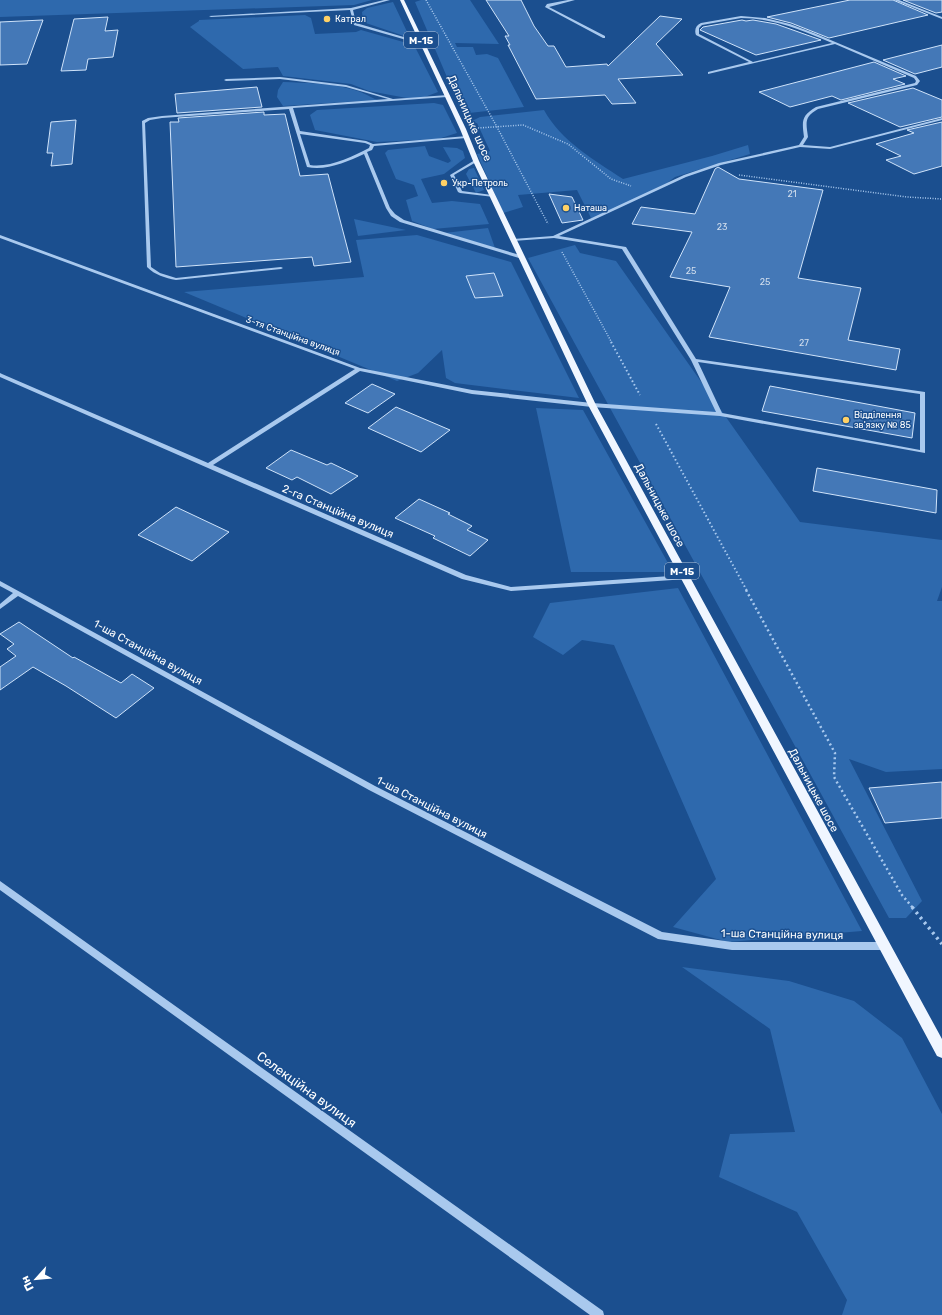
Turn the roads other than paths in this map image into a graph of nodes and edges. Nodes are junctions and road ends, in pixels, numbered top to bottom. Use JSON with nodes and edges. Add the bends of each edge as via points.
{"nodes":[{"id":1,"x":388,"y":0,"type":"edge"},
{"id":2,"x":402,"y":0,"type":"edge"},
{"id":3,"x":573,"y":0,"type":"edge"},
{"id":4,"x":896,"y":0,"type":"edge"},
{"id":5,"x":351,"y":9,"type":"junction"},
{"id":6,"x":211,"y":16,"type":"dead end"},
{"id":7,"x":942,"y":18,"type":"edge"},
{"id":8,"x":604,"y":37,"type":"dead end"},
{"id":9,"x":835,"y":43,"type":"junction"},
{"id":10,"x":423,"y":44,"type":"junction"},
{"id":11,"x":752,"y":62,"type":"junction"},
{"id":12,"x":709,"y":73,"type":"dead end"},
{"id":13,"x":226,"y":80,"type":"dead end"},
{"id":14,"x":447,"y":96,"type":"junction"},
{"id":15,"x":398,"y":100,"type":"junction"},
{"id":16,"x":291,"y":108,"type":"junction"},
{"id":17,"x":942,"y":119,"type":"edge"},
{"id":18,"x":298,"y":132,"type":"junction"},
{"id":19,"x":464,"y":133,"type":"junction"},
{"id":20,"x":372,"y":145,"type":"junction"},
{"id":21,"x":800,"y":146,"type":"junction"},
{"id":22,"x":365,"y":152,"type":"junction"},
{"id":23,"x":476,"y":161,"type":"junction"},
{"id":24,"x":492,"y":196,"type":"junction"},
{"id":25,"x":0,"y":236,"type":"edge"},
{"id":26,"x":554,"y":237,"type":"junction"},
{"id":27,"x":513,"y":240,"type":"junction"},
{"id":28,"x":521,"y":257,"type":"junction"},
{"id":29,"x":281,"y":268,"type":"dead end"},
{"id":30,"x":694,"y":360,"type":"junction"},
{"id":31,"x":359,"y":369,"type":"junction"},
{"id":32,"x":0,"y":375,"type":"edge"},
{"id":33,"x":592,"y":405,"type":"junction"},
{"id":34,"x":720,"y":414,"type":"junction"},
{"id":35,"x":208,"y":466,"type":"junction"},
{"id":36,"x":685,"y":577,"type":"junction"},
{"id":37,"x":0,"y":583,"type":"edge"},
{"id":38,"x":18,"y":593,"type":"junction"},
{"id":39,"x":0,"y":607,"type":"edge"},
{"id":40,"x":0,"y":885,"type":"edge"},
{"id":41,"x":885,"y":946,"type":"junction"},
{"id":42,"x":942,"y":1052,"type":"edge"},
{"id":43,"x":599,"y":1315,"type":"edge"}],
"edges":[{"from":1,"to":5,"type":"street"},
{"from":2,"to":10,"type":"main road","name":"Дальницьке шосе","number":"М-15"},
{"from":3,"to":8,"type":"street","via":[[547,7]]},
{"from":4,"to":7,"type":"street"},
{"from":5,"to":6,"type":"street"},
{"from":5,"to":10,"type":"street","via":[[356,24]]},
{"from":9,"to":11,"type":"street"},
{"from":9,"to":11,"type":"street","via":[[780,23],[753,17],[709,22],[701,24],[696,30],[697,34]]},
{"from":9,"to":21,"type":"street","via":[[915,77],[918,81],[916,84],[817,108],[804,118],[806,137]]},
{"from":10,"to":14,"type":"main road","name":"Дальницьке шосе","number":"М-15"},
{"from":11,"to":12,"type":"street"},
{"from":13,"to":15,"type":"street","via":[[280,78],[346,86]]},
{"from":14,"to":15,"type":"street"},
{"from":14,"to":19,"type":"main road","name":"Дальницьке шосе","number":"М-15"},
{"from":15,"to":16,"type":"street"},
{"from":16,"to":18,"type":"street"},
{"from":16,"to":29,"type":"street","via":[[162,117],[143,122],[149,268],[164,277],[176,280]]},
{"from":17,"to":21,"type":"street","via":[[830,148]]},
{"from":18,"to":20,"type":"street"},
{"from":18,"to":22,"type":"street","via":[[308,166],[312,168]]},
{"from":19,"to":20,"type":"street"},
{"from":19,"to":23,"type":"main road","name":"Дальницьке шосе","number":"М-15"},
{"from":20,"to":22,"type":"street","via":[[371,149]]},
{"from":21,"to":26,"type":"street","via":[[720,164],[685,176]]},
{"from":22,"to":28,"type":"street","via":[[392,215],[402,221]]},
{"from":23,"to":24,"type":"main road","name":"Дальницьке шосе","number":"М-15"},
{"from":23,"to":24,"type":"street","via":[[452,175],[460,192]]},
{"from":24,"to":27,"type":"main road","name":"Дальницьке шосе","number":"М-15"},
{"from":25,"to":31,"type":"street","name":"3-тя Станційна вулиця"},
{"from":26,"to":27,"type":"street"},
{"from":26,"to":30,"type":"street","via":[[624,248]]},
{"from":27,"to":28,"type":"main road","name":"Дальницьке шосе","number":"М-15"},
{"from":28,"to":33,"type":"main road","name":"Дальницьке шосе","number":"М-15"},
{"from":30,"to":34,"type":"street"},
{"from":30,"to":34,"type":"street","name":"3-тя Станційна вулиця","via":[[923,393],[923,452]]},
{"from":31,"to":33,"type":"street","name":"3-тя Станційна вулиця","via":[[472,392]]},
{"from":31,"to":35,"type":"street"},
{"from":32,"to":35,"type":"street","name":"2-га Станційна вулиця"},
{"from":33,"to":34,"type":"street","name":"3-тя Станційна вулиця"},
{"from":33,"to":36,"type":"main road","name":"Дальницьке шосе","number":"М-15"},
{"from":35,"to":36,"type":"street","name":"2-га Станційна вулиця","via":[[464,577],[511,589]]},
{"from":36,"to":41,"type":"main road","name":"Дальницьке шосе","number":"М-15"},
{"from":37,"to":38,"type":"street","name":"1-ша Станційна вулиця"},
{"from":38,"to":39,"type":"street"},
{"from":38,"to":41,"type":"street","name":"1-ша Станційна вулиця","via":[[372,788],[661,936],[732,946]]},
{"from":40,"to":43,"type":"street","name":"Селекційна вулиця"},
{"from":41,"to":42,"type":"main road","name":"Дальницьке шосе","number":"М-15"}]}
